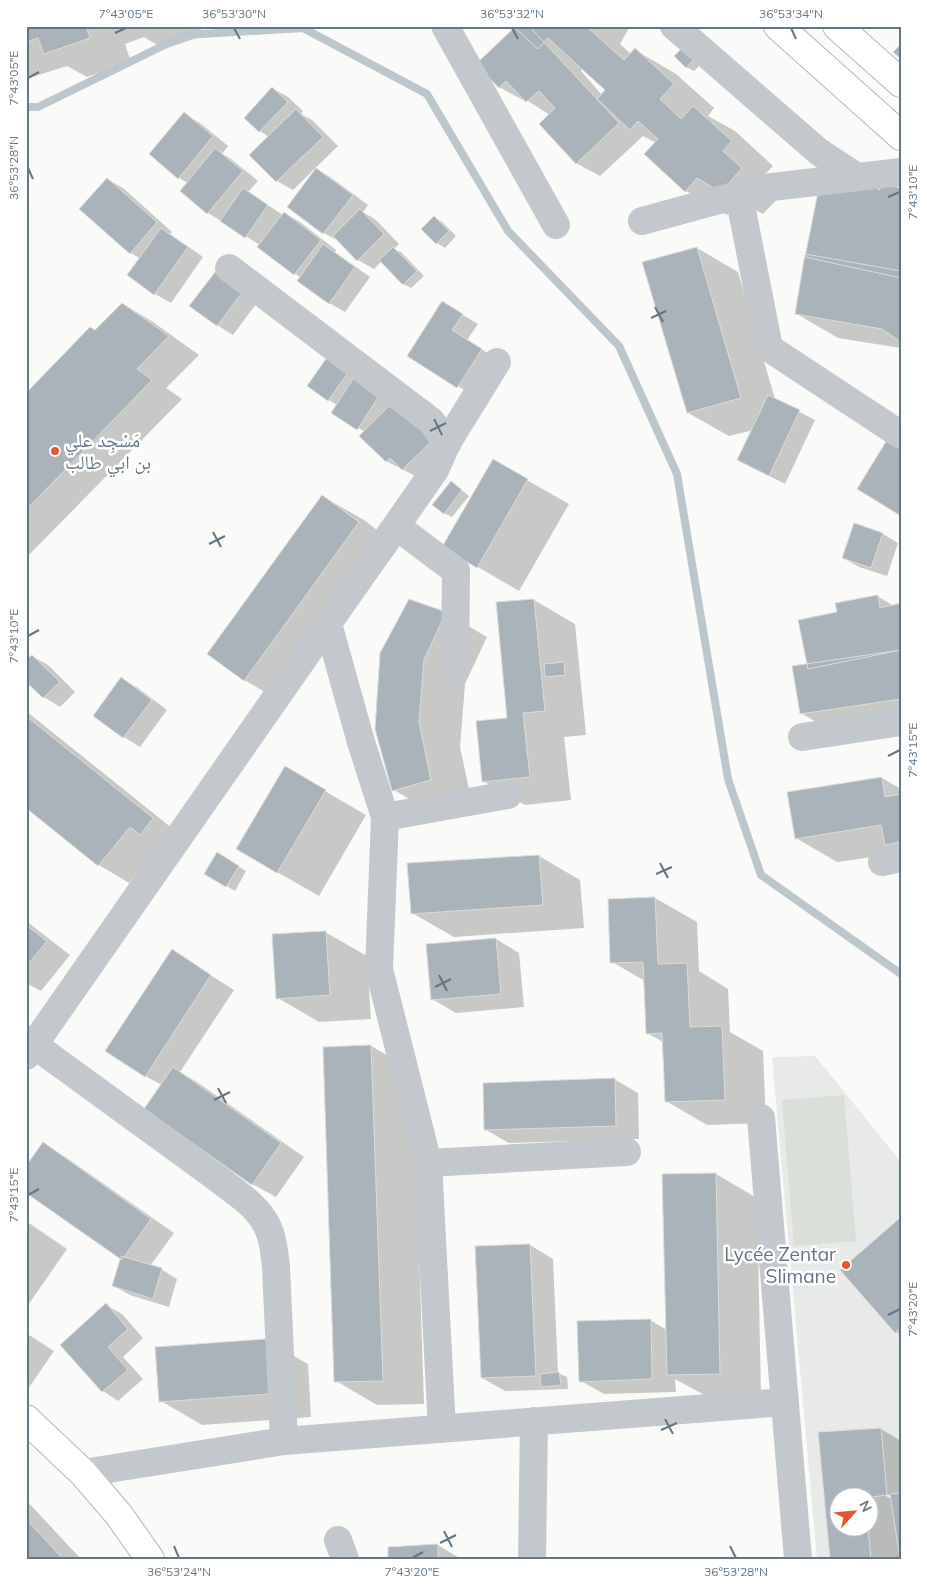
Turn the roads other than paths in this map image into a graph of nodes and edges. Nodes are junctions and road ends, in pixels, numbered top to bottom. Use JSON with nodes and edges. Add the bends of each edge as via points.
{"nodes":[{"id":1,"x":445,"y":26,"type":"edge"},
{"id":2,"x":674,"y":26,"type":"edge"},
{"id":3,"x":778,"y":26,"type":"edge"},
{"id":4,"x":837,"y":26,"type":"edge"},
{"id":5,"x":901,"y":83,"type":"edge"},
{"id":6,"x":901,"y":136,"type":"edge"},
{"id":7,"x":901,"y":172,"type":"edge"},
{"id":8,"x":857,"y":177,"type":"junction"},
{"id":9,"x":739,"y":195,"type":"junction"},
{"id":10,"x":642,"y":221,"type":"dead end"},
{"id":11,"x":556,"y":225,"type":"dead end"},
{"id":12,"x":230,"y":268,"type":"dead end"},
{"id":13,"x":498,"y":362,"type":"dead end"},
{"id":14,"x":901,"y":435,"type":"edge"},
{"id":15,"x":447,"y":443,"type":"junction"},
{"id":16,"x":396,"y":526,"type":"junction"},
{"id":17,"x":328,"y":624,"type":"junction"},
{"id":18,"x":455,"y":671,"type":"dead end"},
{"id":19,"x":901,"y":722,"type":"edge"},
{"id":20,"x":802,"y":737,"type":"dead end"},
{"id":21,"x":508,"y":795,"type":"dead end"},
{"id":22,"x":385,"y":816,"type":"junction"},
{"id":23,"x":29,"y":1046,"type":"edge"},
{"id":24,"x":762,"y":1118,"type":"dead end"},
{"id":25,"x":627,"y":1152,"type":"dead end"},
{"id":26,"x":428,"y":1163,"type":"junction"},
{"id":27,"x":785,"y":1402,"type":"junction"},
{"id":28,"x":26,"y":1418,"type":"edge"},
{"id":29,"x":534,"y":1421,"type":"junction"},
{"id":30,"x":442,"y":1429,"type":"junction"},
{"id":31,"x":284,"y":1441,"type":"junction"},
{"id":32,"x":83,"y":1473,"type":"junction"},
{"id":33,"x":150,"y":1559,"type":"edge"},
{"id":34,"x":532,"y":1559,"type":"edge"},
{"id":35,"x":798,"y":1559,"type":"edge"}],
"edges":[{"from":1,"to":11,"type":"street"},
{"from":2,"to":8,"type":"street","via":[[819,152]]},
{"from":3,"to":6,"type":"main road"},
{"from":4,"to":5,"type":"main road"},
{"from":7,"to":8,"type":"street"},
{"from":8,"to":9,"type":"street","via":[[763,188]]},
{"from":9,"to":10,"type":"street"},
{"from":9,"to":14,"type":"street","via":[[769,348]]},
{"from":12,"to":15,"type":"street","via":[[431,421]]},
{"from":13,"to":15,"type":"street"},
{"from":15,"to":16,"type":"street","via":[[435,470]]},
{"from":16,"to":17,"type":"street"},
{"from":16,"to":18,"type":"street","via":[[456,571]]},
{"from":17,"to":22,"type":"street"},
{"from":17,"to":23,"type":"street"},
{"from":19,"to":20,"type":"street"},
{"from":21,"to":22,"type":"street"},
{"from":22,"to":26,"type":"street","via":[[380,969]]},
{"from":23,"to":31,"type":"street","via":[[217,1178],[264,1219],[273,1242],[276,1267]]},
{"from":24,"to":27,"type":"street"},
{"from":25,"to":26,"type":"street"},
{"from":26,"to":30,"type":"street"},
{"from":27,"to":29,"type":"street"},
{"from":27,"to":35,"type":"street"},
{"from":28,"to":32,"type":"main road"},
{"from":29,"to":30,"type":"street"},
{"from":29,"to":34,"type":"street"},
{"from":30,"to":31,"type":"street"},
{"from":31,"to":32,"type":"street"},
{"from":32,"to":33,"type":"main road","via":[[119,1515]]}]}
